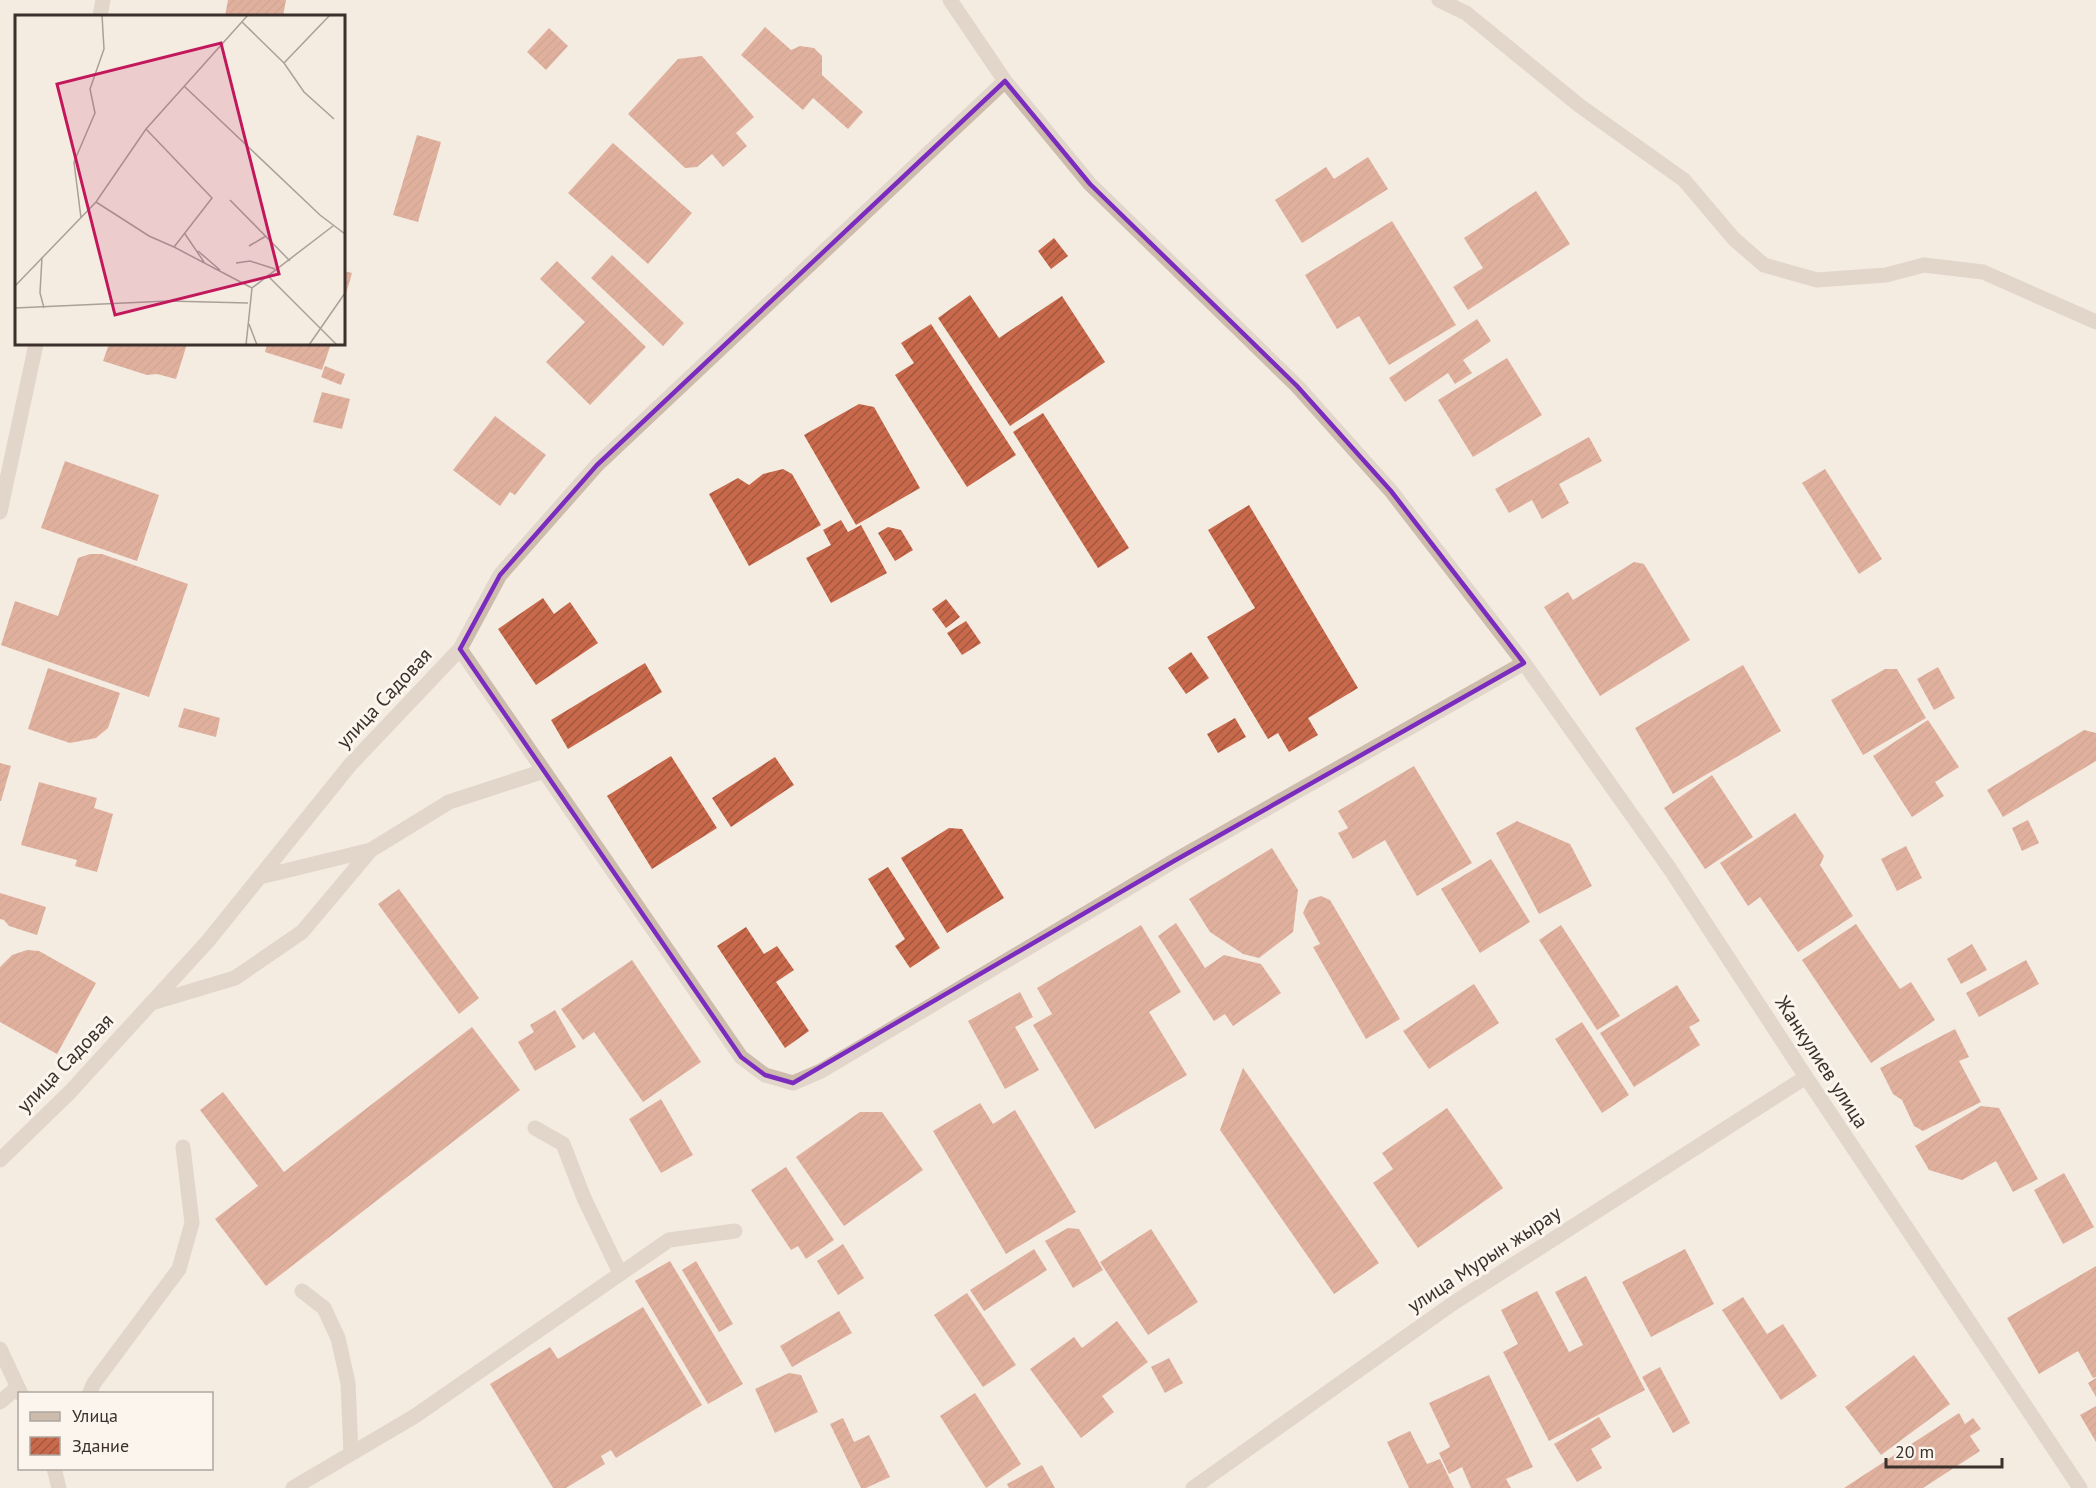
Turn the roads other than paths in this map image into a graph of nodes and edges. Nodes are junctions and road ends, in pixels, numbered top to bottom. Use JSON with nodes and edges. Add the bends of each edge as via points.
{"nodes":[{"id":1,"x":104,"y":0,"type":"edge"},
{"id":2,"x":950,"y":0,"type":"edge"},
{"id":3,"x":1439,"y":0,"type":"edge"},
{"id":4,"x":100,"y":15,"type":"edge"},
{"id":5,"x":1005,"y":81,"type":"junction"},
{"id":6,"x":2096,"y":322,"type":"edge"},
{"id":7,"x":36,"y":345,"type":"edge"},
{"id":8,"x":0,"y":512,"type":"edge"},
{"id":9,"x":460,"y":649,"type":"junction"},
{"id":10,"x":1524,"y":663,"type":"junction"},
{"id":11,"x":544,"y":771,"type":"junction"},
{"id":12,"x":371,"y":850,"type":"junction"},
{"id":13,"x":260,"y":877,"type":"junction"},
{"id":14,"x":151,"y":1003,"type":"junction"},
{"id":15,"x":1806,"y":1077,"type":"junction"},
{"id":16,"x":536,"y":1128,"type":"dead end"},
{"id":17,"x":183,"y":1147,"type":"dead end"},
{"id":18,"x":0,"y":1160,"type":"edge"},
{"id":19,"x":735,"y":1231,"type":"dead end"},
{"id":20,"x":620,"y":1273,"type":"junction"},
{"id":21,"x":302,"y":1291,"type":"dead end"},
{"id":22,"x":0,"y":1349,"type":"edge"},
{"id":23,"x":20,"y":1390,"type":"edge"},
{"id":24,"x":90,"y":1392,"type":"edge"},
{"id":25,"x":0,"y":1402,"type":"edge"},
{"id":26,"x":351,"y":1454,"type":"junction"},
{"id":27,"x":54,"y":1470,"type":"edge"},
{"id":28,"x":59,"y":1488,"type":"edge"},
{"id":29,"x":293,"y":1488,"type":"edge"},
{"id":30,"x":1193,"y":1488,"type":"edge"},
{"id":31,"x":2080,"y":1488,"type":"edge"}],
"edges":[{"from":1,"to":4,"type":"street"},
{"from":2,"to":5,"type":"street","name":"Жанкулиев улица"},
{"from":3,"to":6,"type":"street","via":[[1466,13],[1580,106],[1684,180],[1734,239],[1764,265],[1817,280],[1886,274],[1924,266],[1983,272]]},
{"from":5,"to":9,"type":"street","via":[[597,465],[500,575]]},
{"from":5,"to":10,"type":"street","name":"Жанкулиев улица","via":[[1090,184],[1297,386],[1391,490]]},
{"from":7,"to":8,"type":"street"},
{"from":9,"to":11,"type":"street","name":"улица Садовая"},
{"from":9,"to":13,"type":"street","name":"улица Садовая","via":[[350,765]]},
{"from":10,"to":11,"type":"street","name":"улица Садовая","via":[[1174,861],[821,1071],[794,1083],[765,1075],[741,1058]]},
{"from":10,"to":15,"type":"street","name":"Жанкулиев улица","via":[[1670,869]]},
{"from":11,"to":12,"type":"street","via":[[449,802]]},
{"from":12,"to":13,"type":"street"},
{"from":12,"to":14,"type":"street","via":[[302,932],[235,978]]},
{"from":13,"to":14,"type":"street","name":"улица Садовая"},
{"from":14,"to":18,"type":"street","name":"улица Садовая","via":[[70,1092]]},
{"from":15,"to":30,"type":"street","name":"улица Мурын жырау","via":[[1452,1304]]},
{"from":15,"to":31,"type":"street","name":"Жанкулиев улица"},
{"from":16,"to":20,"type":"street","via":[[563,1143]]},
{"from":17,"to":24,"type":"street","via":[[192,1223],[179,1269]]},
{"from":19,"to":20,"type":"street","via":[[669,1240]]},
{"from":20,"to":26,"type":"street","via":[[415,1416]]},
{"from":21,"to":26,"type":"street","via":[[324,1308],[338,1338],[348,1383]]},
{"from":22,"to":23,"type":"street"},
{"from":23,"to":25,"type":"street"},
{"from":26,"to":29,"type":"street"},
{"from":27,"to":28,"type":"street"}]}
